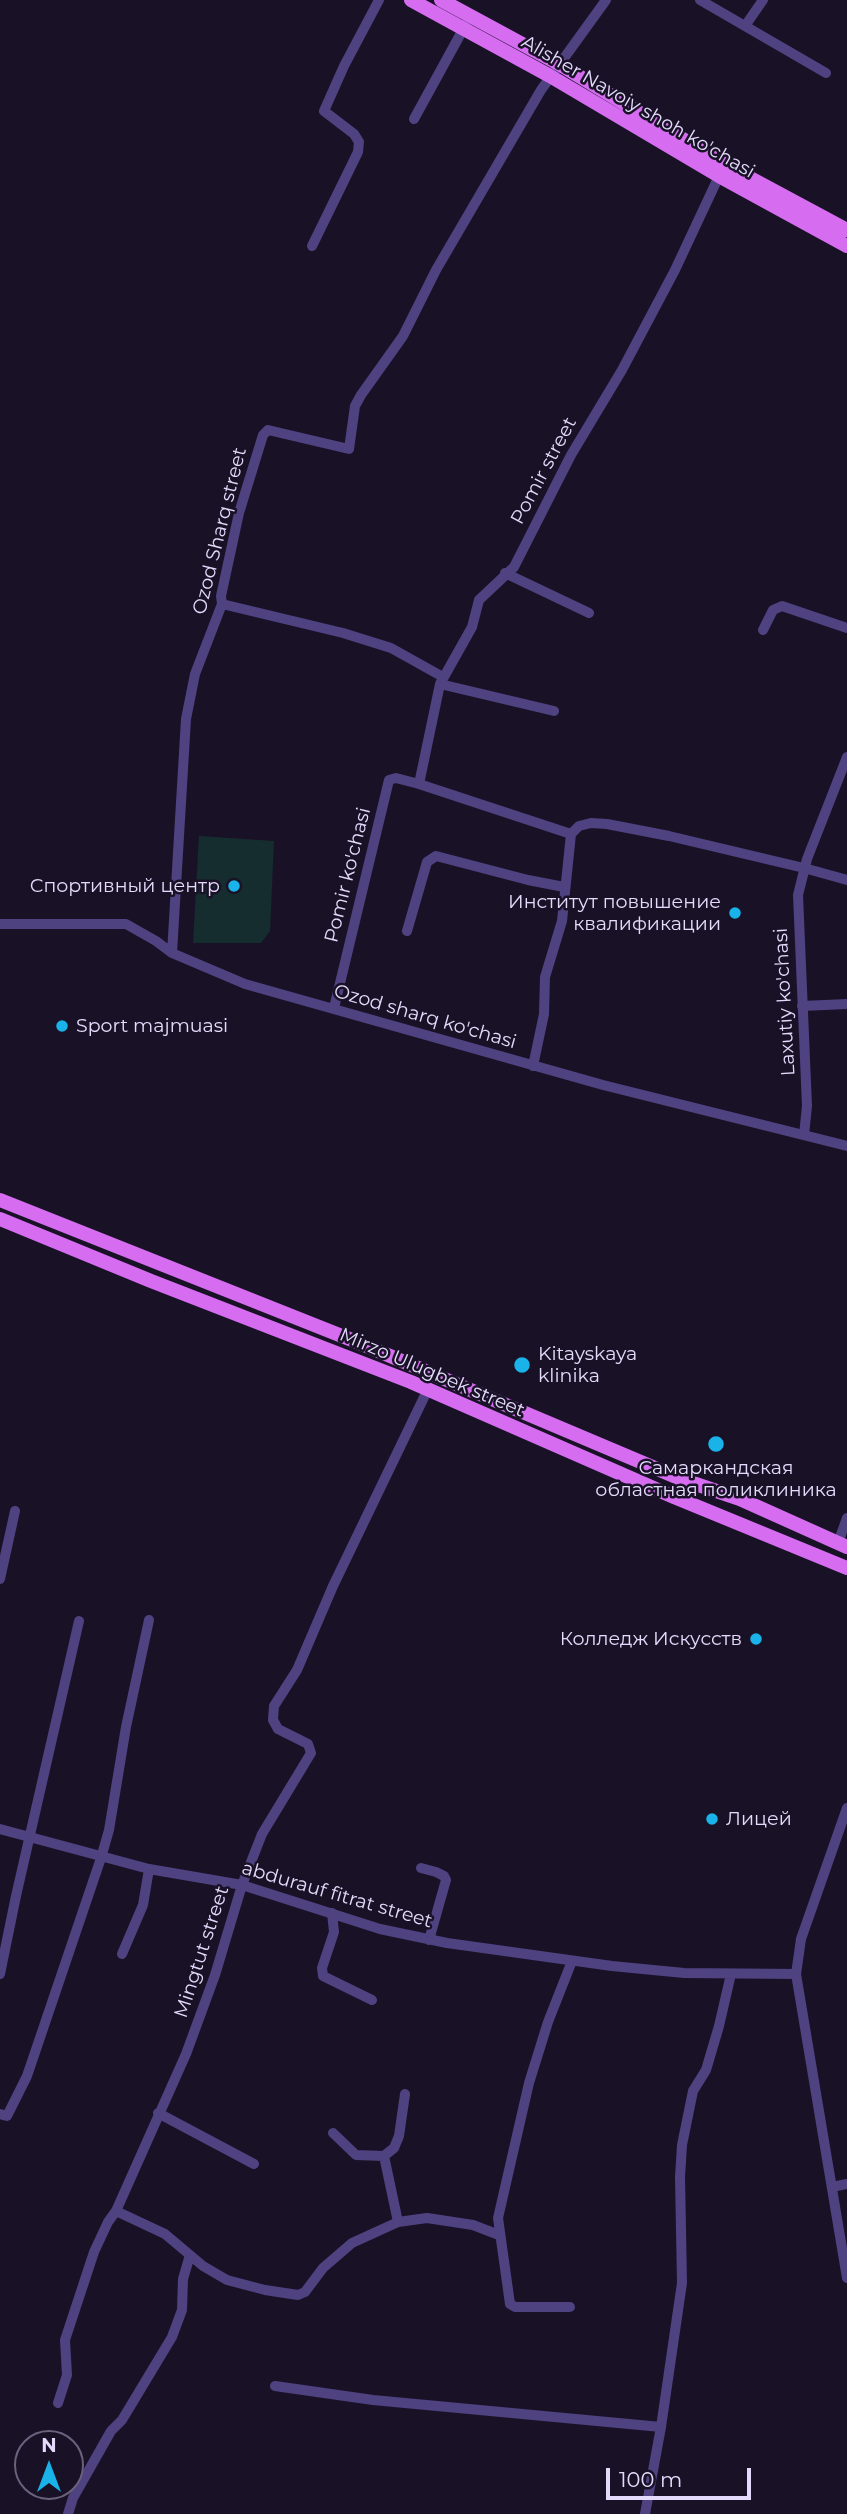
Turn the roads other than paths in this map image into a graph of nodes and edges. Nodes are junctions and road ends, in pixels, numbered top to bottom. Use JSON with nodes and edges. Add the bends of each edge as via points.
{"nodes":[{"id":1,"x":379,"y":0,"type":"edge"},
{"id":2,"x":411,"y":0,"type":"edge"},
{"id":3,"x":441,"y":0,"type":"edge"},
{"id":4,"x":606,"y":0,"type":"edge"},
{"id":5,"x":700,"y":0,"type":"edge"},
{"id":6,"x":763,"y":0,"type":"edge"},
{"id":7,"x":467,"y":23,"type":"junction"},
{"id":8,"x":745,"y":26,"type":"junction"},
{"id":9,"x":555,"y":70,"type":"junction"},
{"id":10,"x":826,"y":73,"type":"dead end"},
{"id":11,"x":414,"y":120,"type":"dead end"},
{"id":12,"x":719,"y":176,"type":"junction"},
{"id":13,"x":847,"y":230,"type":"edge"},
{"id":14,"x":312,"y":246,"type":"dead end"},
{"id":15,"x":847,"y":246,"type":"edge"},
{"id":16,"x":505,"y":573,"type":"junction"},
{"id":17,"x":222,"y":604,"type":"junction"},
{"id":18,"x":589,"y":613,"type":"dead end"},
{"id":19,"x":847,"y":628,"type":"edge"},
{"id":20,"x":763,"y":630,"type":"dead end"},
{"id":21,"x":442,"y":681,"type":"junction"},
{"id":22,"x":554,"y":711,"type":"dead end"},
{"id":23,"x":847,"y":757,"type":"edge"},
{"id":24,"x":419,"y":784,"type":"junction"},
{"id":25,"x":571,"y":834,"type":"junction"},
{"id":26,"x":804,"y":868,"type":"junction"},
{"id":27,"x":847,"y":880,"type":"edge"},
{"id":28,"x":564,"y":887,"type":"junction"},
{"id":29,"x":0,"y":924,"type":"edge"},
{"id":30,"x":407,"y":931,"type":"dead end"},
{"id":31,"x":173,"y":953,"type":"junction"},
{"id":32,"x":847,"y":1004,"type":"edge"},
{"id":33,"x":802,"y":1006,"type":"junction"},
{"id":34,"x":334,"y":1008,"type":"junction"},
{"id":35,"x":533,"y":1066,"type":"junction"},
{"id":36,"x":804,"y":1135,"type":"junction"},
{"id":37,"x":847,"y":1146,"type":"edge"},
{"id":38,"x":0,"y":1200,"type":"edge"},
{"id":39,"x":0,"y":1219,"type":"edge"},
{"id":40,"x":428,"y":1390,"type":"junction"},
{"id":41,"x":15,"y":1511,"type":"dead end"},
{"id":42,"x":847,"y":1518,"type":"edge"},
{"id":43,"x":843,"y":1545,"type":"edge"},
{"id":44,"x":847,"y":1568,"type":"edge"},
{"id":45,"x":0,"y":1579,"type":"edge"},
{"id":46,"x":149,"y":1620,"type":"dead end"},
{"id":47,"x":79,"y":1621,"type":"dead end"},
{"id":48,"x":847,"y":1808,"type":"edge"},
{"id":49,"x":0,"y":1829,"type":"edge"},
{"id":50,"x":30,"y":1837,"type":"junction"},
{"id":51,"x":101,"y":1858,"type":"junction"},
{"id":52,"x":421,"y":1868,"type":"dead end"},
{"id":53,"x":149,"y":1869,"type":"junction"},
{"id":54,"x":242,"y":1885,"type":"junction"},
{"id":55,"x":332,"y":1913,"type":"junction"},
{"id":56,"x":429,"y":1940,"type":"junction"},
{"id":57,"x":122,"y":1954,"type":"dead end"},
{"id":58,"x":572,"y":1961,"type":"junction"},
{"id":59,"x":0,"y":1974,"type":"edge"},
{"id":60,"x":731,"y":1974,"type":"junction"},
{"id":61,"x":796,"y":1974,"type":"junction"},
{"id":62,"x":372,"y":2000,"type":"dead end"},
{"id":63,"x":405,"y":2094,"type":"dead end"},
{"id":64,"x":159,"y":2113,"type":"junction"},
{"id":65,"x":0,"y":2114,"type":"edge"},
{"id":66,"x":334,"y":2133,"type":"dead end"},
{"id":67,"x":384,"y":2156,"type":"junction"},
{"id":68,"x":254,"y":2164,"type":"dead end"},
{"id":69,"x":847,"y":2184,"type":"edge"},
{"id":70,"x":832,"y":2187,"type":"junction"},
{"id":71,"x":116,"y":2211,"type":"junction"},
{"id":72,"x":398,"y":2222,"type":"junction"},
{"id":73,"x":499,"y":2235,"type":"junction"},
{"id":74,"x":191,"y":2255,"type":"junction"},
{"id":75,"x":847,"y":2278,"type":"edge"},
{"id":76,"x":570,"y":2307,"type":"dead end"},
{"id":77,"x":275,"y":2386,"type":"dead end"},
{"id":78,"x":58,"y":2403,"type":"dead end"},
{"id":79,"x":662,"y":2427,"type":"junction"},
{"id":80,"x":68,"y":2514,"type":"edge"},
{"id":81,"x":645,"y":2514,"type":"edge"}],
"edges":[{"from":1,"to":14,"type":"street","via":[[324,111],[359,142]]},
{"from":2,"to":7,"type":"main road","name":"Alisher Navoiy shoh ko'chasi"},
{"from":3,"to":7,"type":"main road","name":"Alisher Navoiy shoh ko'chasi"},
{"from":4,"to":9,"type":"street"},
{"from":5,"to":8,"type":"street"},
{"from":6,"to":8,"type":"street"},
{"from":7,"to":9,"type":"main road","name":"Alisher Navoiy shoh ko'chasi"},
{"from":7,"to":11,"type":"street"},
{"from":8,"to":10,"type":"street"},
{"from":9,"to":12,"type":"main road","name":"Alisher Navoiy shoh ko'chasi"},
{"from":9,"to":13,"type":"main road","name":"Alisher Navoiy shoh ko'chasi"},
{"from":9,"to":17,"type":"street","name":"Ozod Sharq street","via":[[436,270],[403,336],[355,406],[349,449],[268,430],[263,435],[239,513]]},
{"from":12,"to":15,"type":"main road","name":"Alisher Navoiy shoh ko'chasi"},
{"from":12,"to":16,"type":"street","name":"Pomir street","via":[[634,348],[571,455],[514,567]]},
{"from":16,"to":18,"type":"street"},
{"from":16,"to":21,"type":"street","name":"Pomir street","via":[[479,600],[472,627]]},
{"from":17,"to":21,"type":"street","via":[[391,648]]},
{"from":17,"to":31,"type":"street","name":"Ozod Sharq street","via":[[195,674],[186,719]]},
{"from":19,"to":20,"type":"street","via":[[782,606],[773,610]]},
{"from":21,"to":22,"type":"street"},
{"from":21,"to":24,"type":"street","name":"Pomir street"},
{"from":23,"to":26,"type":"street","name":"Laxutiy ko'chasi"},
{"from":24,"to":25,"type":"street","name":"Pomir ko'chasi"},
{"from":24,"to":34,"type":"street","name":"Pomir ko'chasi","via":[[396,778],[387,783]]},
{"from":25,"to":26,"type":"street","via":[[579,826],[607,824]]},
{"from":25,"to":28,"type":"street"},
{"from":26,"to":27,"type":"street"},
{"from":26,"to":33,"type":"street","name":"Laxutiy ko'chasi","via":[[798,895]]},
{"from":28,"to":30,"type":"street","via":[[436,856],[427,863]]},
{"from":28,"to":35,"type":"street","via":[[562,920],[545,977],[544,1014]]},
{"from":29,"to":31,"type":"street","name":"Ozod sharq ko'chasi","via":[[126,924]]},
{"from":31,"to":34,"type":"street","name":"Ozod sharq ko'chasi","via":[[245,984]]},
{"from":32,"to":33,"type":"street"},
{"from":33,"to":36,"type":"street","name":"Laxutiy ko'chasi"},
{"from":34,"to":35,"type":"street","name":"Ozod sharq ko'chasi"},
{"from":35,"to":36,"type":"street","name":"Ozod sharq ko'chasi"},
{"from":36,"to":37,"type":"street","name":"Ozod sharq ko'chasi"},
{"from":38,"to":43,"type":"main road","name":"Mirzo Ulugbek street","via":[[357,1342]]},
{"from":39,"to":40,"type":"main road","name":"Mirzo Ulugbek street"},
{"from":40,"to":44,"type":"main road","name":"Mirzo Ulugbek street"},
{"from":40,"to":54,"type":"street","name":"Mingtut street","via":[[297,1670],[274,1706],[278,1729],[311,1746],[311,1753],[262,1834]]},
{"from":41,"to":45,"type":"street"},
{"from":42,"to":43,"type":"street"},
{"from":46,"to":51,"type":"street"},
{"from":47,"to":50,"type":"street"},
{"from":48,"to":61,"type":"street","via":[[801,1939]]},
{"from":49,"to":50,"type":"street","name":"abdurauf fitrat street"},
{"from":50,"to":51,"type":"street","name":"abdurauf fitrat street"},
{"from":50,"to":59,"type":"street"},
{"from":51,"to":53,"type":"street","name":"abdurauf fitrat street"},
{"from":51,"to":65,"type":"street","via":[[27,2076],[7,2116]]},
{"from":52,"to":56,"type":"street","via":[[446,1880]]},
{"from":53,"to":54,"type":"street","name":"abdurauf fitrat street"},
{"from":53,"to":57,"type":"street","via":[[143,1905]]},
{"from":54,"to":55,"type":"street","name":"abdurauf fitrat street"},
{"from":54,"to":64,"type":"street","name":"Mingtut street","via":[[199,2020]]},
{"from":55,"to":56,"type":"street","name":"abdurauf fitrat street"},
{"from":55,"to":62,"type":"street","via":[[334,1932],[323,1976]]},
{"from":56,"to":58,"type":"street","name":"abdurauf fitrat street"},
{"from":58,"to":60,"type":"street","name":"abdurauf fitrat street"},
{"from":58,"to":73,"type":"street","via":[[529,2083],[498,2218]]},
{"from":60,"to":61,"type":"street","name":"abdurauf fitrat street"},
{"from":60,"to":79,"type":"street","via":[[706,2070],[693,2091],[682,2145],[682,2283]]},
{"from":61,"to":70,"type":"street"},
{"from":63,"to":67,"type":"street","via":[[399,2136]]},
{"from":64,"to":68,"type":"street"},
{"from":64,"to":71,"type":"street","name":"Mingtut street"},
{"from":66,"to":67,"type":"street","via":[[356,2155]]},
{"from":67,"to":72,"type":"street"},
{"from":69,"to":70,"type":"street"},
{"from":70,"to":75,"type":"street"},
{"from":71,"to":74,"type":"street","via":[[165,2234]]},
{"from":71,"to":78,"type":"street","name":"Mingtut street","via":[[94,2252],[65,2340],[67,2375]]},
{"from":72,"to":73,"type":"street","via":[[427,2218],[473,2225]]},
{"from":72,"to":74,"type":"street","via":[[352,2243],[298,2295],[227,2280]]},
{"from":73,"to":76,"type":"street","via":[[510,2304]]},
{"from":74,"to":80,"type":"street","via":[[183,2278],[182,2310],[172,2337],[122,2420],[110,2431]]},
{"from":77,"to":79,"type":"street","via":[[373,2400]]},
{"from":79,"to":81,"type":"street"}]}
